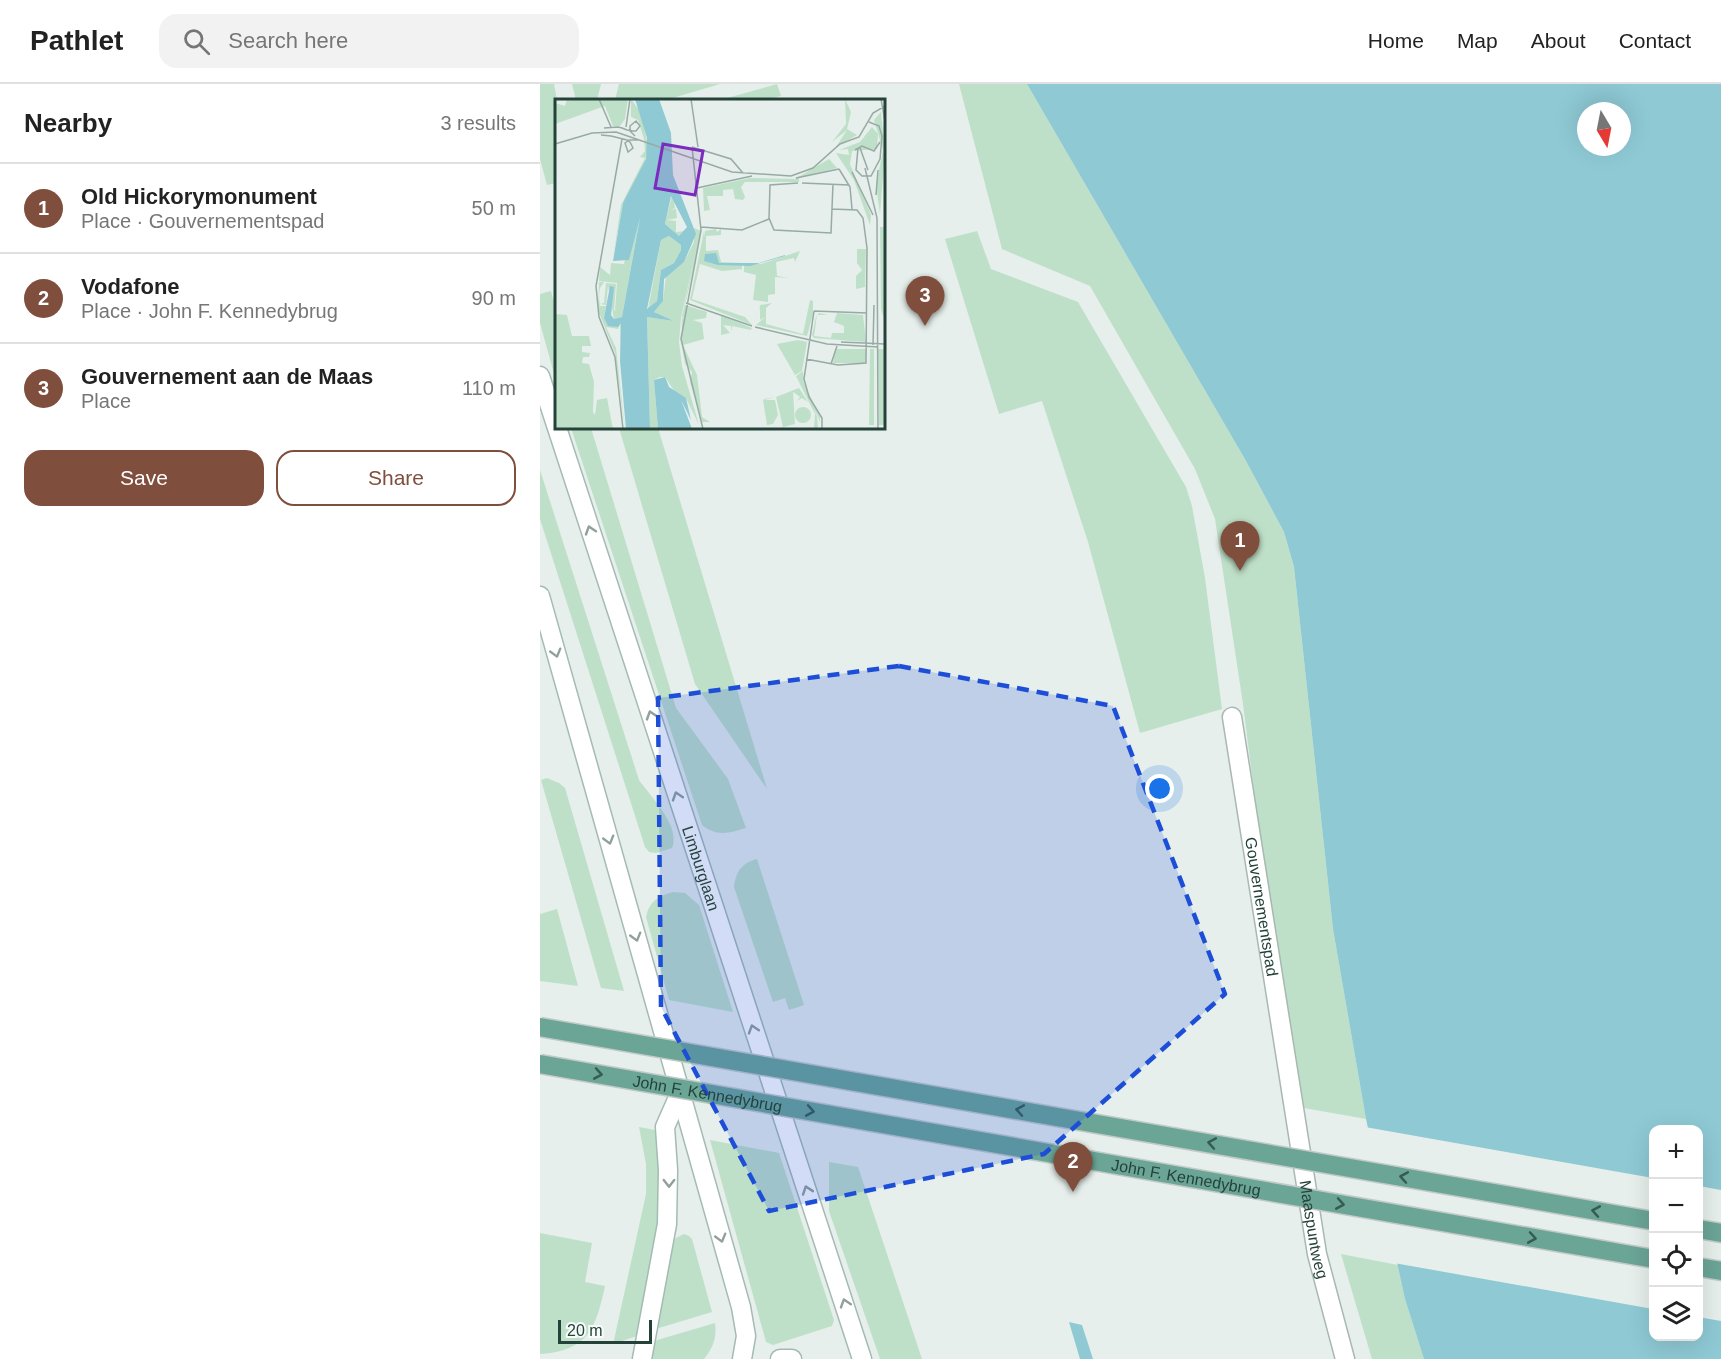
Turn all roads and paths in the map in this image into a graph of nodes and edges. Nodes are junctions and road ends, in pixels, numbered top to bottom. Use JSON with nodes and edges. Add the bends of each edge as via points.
{"nodes":[{"id":1,"x":540,"y":376,"type":"edge"},
{"id":2,"x":555,"y":422,"type":"edge"},
{"id":3,"x":557,"y":429,"type":"edge"},
{"id":4,"x":540,"y":596,"type":"edge"},
{"id":5,"x":1232,"y":717,"type":"dead end"},
{"id":6,"x":540,"y":1027,"type":"edge"},
{"id":7,"x":540,"y":1064,"type":"edge"},
{"id":8,"x":680,"y":1093,"type":"junction"},
{"id":9,"x":1293,"y":1096,"type":"joint"},
{"id":10,"x":1649,"y":1220,"type":"edge"},
{"id":11,"x":1703,"y":1231,"type":"edge"},
{"id":12,"x":1721,"y":1233,"type":"edge"},
{"id":13,"x":1649,"y":1258,"type":"edge"},
{"id":14,"x":1703,"y":1268,"type":"edge"},
{"id":15,"x":1721,"y":1271,"type":"edge"},
{"id":16,"x":642,"y":1359,"type":"edge"},
{"id":17,"x":741,"y":1359,"type":"edge"},
{"id":18,"x":780,"y":1359,"type":"edge"},
{"id":19,"x":792,"y":1359,"type":"edge"},
{"id":20,"x":862,"y":1359,"type":"edge"},
{"id":21,"x":1345,"y":1359,"type":"edge"}],
"edges":[{"from":2,"to":1,"type":"main road","name":"Limburglaan","one_way":true},
{"from":20,"to":3,"type":"main road","name":"Limburglaan","one_way":true},
{"from":4,"to":8,"type":"main road","one_way":true},
{"from":5,"to":9,"type":"main road","name":"Gouvernementspad"},
{"from":10,"to":6,"type":"main road","one_way":true,"bridge":true},
{"from":7,"to":13,"type":"main road","name":"John F. Kennedybrug","one_way":true,"bridge":true},
{"from":8,"to":16,"type":"main road","one_way":true,"via":[[665,1127],[667,1224]]},
{"from":8,"to":17,"type":"main road","one_way":true,"via":[[741,1307],[746,1336]]},
{"from":9,"to":21,"type":"main road","name":"Maaspuntweg","via":[[1317,1254]]},
{"from":11,"to":12,"type":"main road"},
{"from":14,"to":15,"type":"main road"},
{"from":18,"to":19,"type":"main road"}]}
